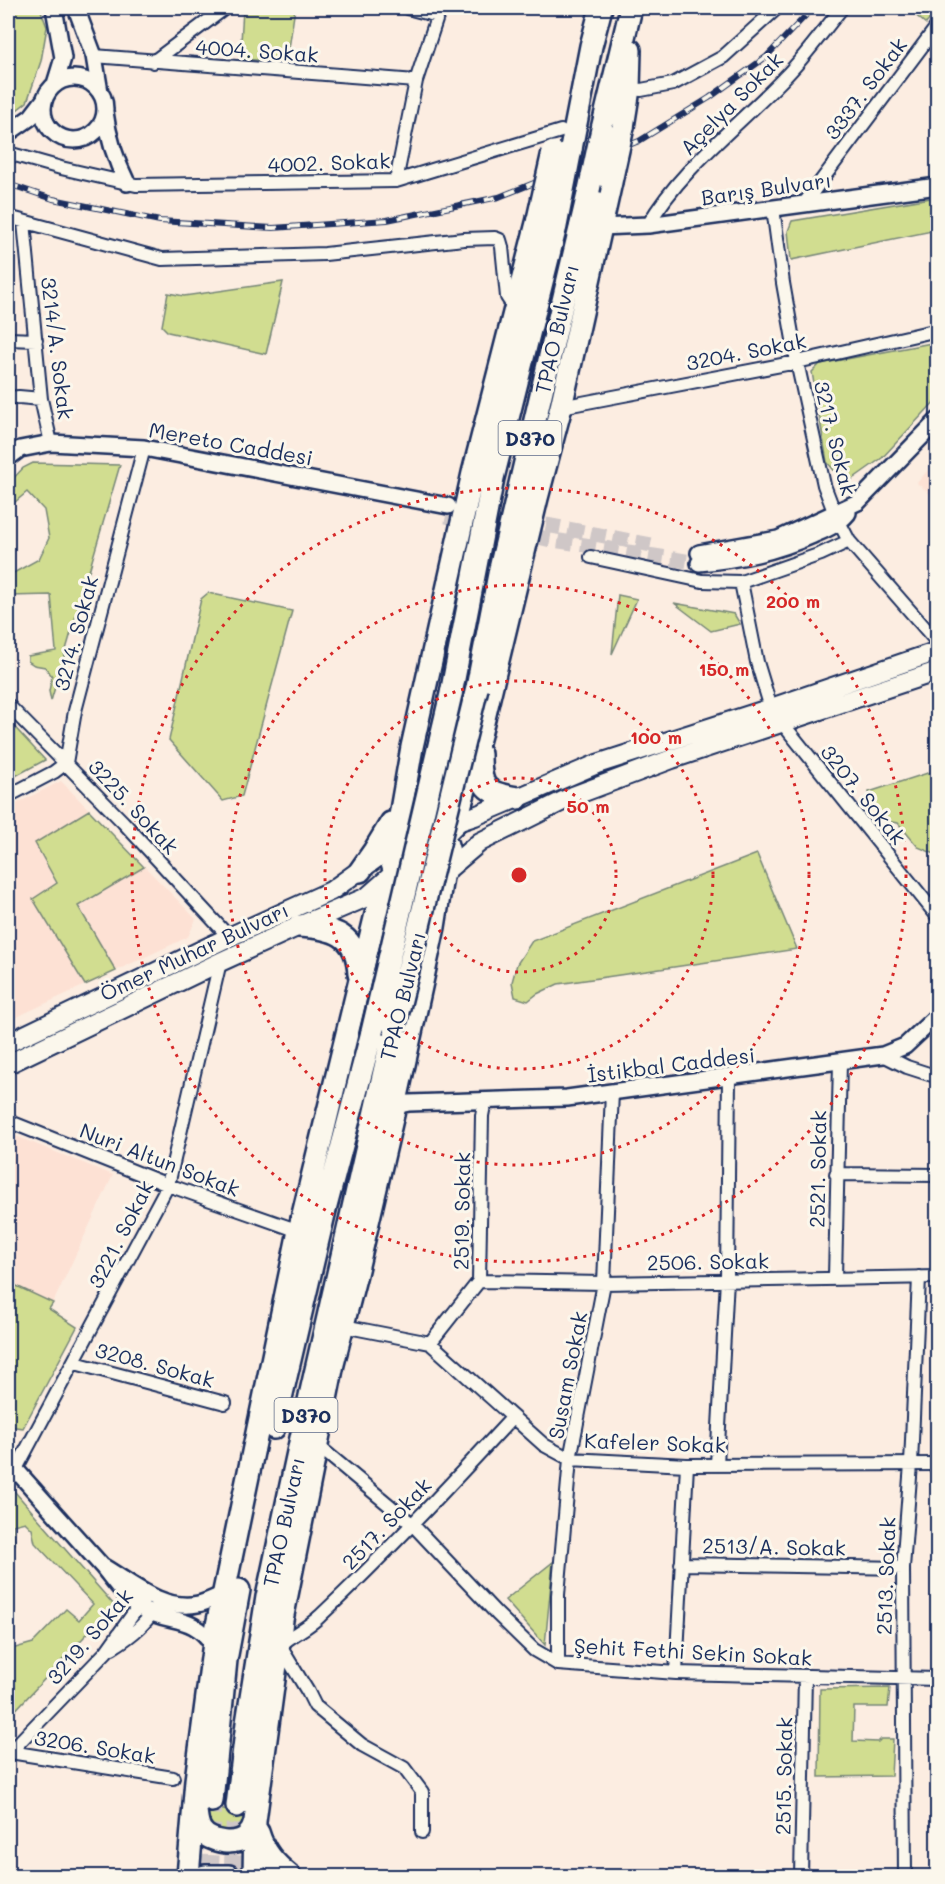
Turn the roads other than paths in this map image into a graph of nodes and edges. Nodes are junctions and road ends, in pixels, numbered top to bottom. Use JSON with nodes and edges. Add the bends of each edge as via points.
{"nodes":[{"id":1,"x":54,"y":8,"type":"edge"},
{"id":2,"x":76,"y":8,"type":"edge"},
{"id":3,"x":225,"y":8,"type":"edge"},
{"id":4,"x":407,"y":8,"type":"edge"},
{"id":5,"x":601,"y":8,"type":"edge"},
{"id":6,"x":632,"y":8,"type":"edge"},
{"id":7,"x":777,"y":8,"type":"edge"},
{"id":8,"x":842,"y":8,"type":"edge"},
{"id":9,"x":439,"y":12,"type":"edge"},
{"id":10,"x":938,"y":25,"type":"edge"},
{"id":11,"x":591,"y":46,"type":"junction"},
{"id":12,"x":94,"y":56,"type":"junction"},
{"id":13,"x":153,"y":62,"type":"junction"},
{"id":14,"x":416,"y":81,"type":"junction"},
{"id":15,"x":56,"y":84,"type":"junction"},
{"id":16,"x":629,"y":89,"type":"junction"},
{"id":17,"x":100,"y":92,"type":"junction"},
{"id":18,"x":44,"y":100,"type":"junction"},
{"id":19,"x":105,"y":111,"type":"junction"},
{"id":20,"x":613,"y":128,"type":"junction"},
{"id":21,"x":561,"y":131,"type":"junction"},
{"id":22,"x":8,"y":133,"type":"edge"},
{"id":23,"x":8,"y":153,"type":"edge"},
{"id":24,"x":396,"y":181,"type":"junction"},
{"id":25,"x":127,"y":183,"type":"junction"},
{"id":26,"x":938,"y":186,"type":"edge"},
{"id":27,"x":803,"y":205,"type":"junction"},
{"id":28,"x":773,"y":208,"type":"junction"},
{"id":29,"x":8,"y":217,"type":"edge"},
{"id":30,"x":24,"y":222,"type":"junction"},
{"id":31,"x":547,"y":223,"type":"junction"},
{"id":32,"x":648,"y":225,"type":"junction"},
{"id":33,"x":600,"y":227,"type":"junction"},
{"id":34,"x":515,"y":309,"type":"junction"},
{"id":35,"x":938,"y":330,"type":"edge"},
{"id":36,"x":8,"y":339,"type":"edge"},
{"id":37,"x":36,"y":340,"type":"junction"},
{"id":38,"x":797,"y":362,"type":"junction"},
{"id":39,"x":8,"y":398,"type":"edge"},
{"id":40,"x":41,"y":399,"type":"junction"},
{"id":41,"x":561,"y":407,"type":"junction"},
{"id":42,"x":938,"y":420,"type":"edge"},
{"id":43,"x":51,"y":443,"type":"junction"},
{"id":44,"x":144,"y":448,"type":"junction"},
{"id":45,"x":8,"y":458,"type":"edge"},
{"id":46,"x":447,"y":511,"type":"tunnel mouth"},
{"id":47,"x":837,"y":519,"type":"junction"},
{"id":48,"x":849,"y":541,"type":"junction"},
{"id":49,"x":591,"y":557,"type":"dead end"},
{"id":50,"x":699,"y":558,"type":"tunnel mouth"},
{"id":51,"x":741,"y":582,"type":"junction"},
{"id":52,"x":938,"y":643,"type":"edge"},
{"id":53,"x":938,"y":651,"type":"edge"},
{"id":54,"x":938,"y":671,"type":"edge"},
{"id":55,"x":8,"y":705,"type":"edge"},
{"id":56,"x":771,"y":708,"type":"junction"},
{"id":57,"x":783,"y":724,"type":"junction"},
{"id":58,"x":480,"y":735,"type":"junction"},
{"id":59,"x":66,"y":763,"type":"junction"},
{"id":60,"x":8,"y":796,"type":"edge"},
{"id":61,"x":518,"y":798,"type":"junction"},
{"id":62,"x":402,"y":801,"type":"junction"},
{"id":63,"x":444,"y":830,"type":"junction"},
{"id":64,"x":394,"y":843,"type":"junction"},
{"id":65,"x":360,"y":871,"type":"junction"},
{"id":66,"x":395,"y":872,"type":"junction"},
{"id":67,"x":444,"y":873,"type":"junction"},
{"id":68,"x":938,"y":917,"type":"edge"},
{"id":69,"x":299,"y":926,"type":"junction"},
{"id":70,"x":229,"y":937,"type":"junction"},
{"id":71,"x":220,"y":962,"type":"junction"},
{"id":72,"x":360,"y":986,"type":"junction"},
{"id":73,"x":938,"y":1016,"type":"edge"},
{"id":74,"x":8,"y":1043,"type":"edge"},
{"id":75,"x":883,"y":1055,"type":"junction"},
{"id":76,"x":840,"y":1062,"type":"junction"},
{"id":77,"x":8,"y":1064,"type":"edge"},
{"id":78,"x":729,"y":1077,"type":"junction"},
{"id":79,"x":938,"y":1077,"type":"edge"},
{"id":80,"x":612,"y":1092,"type":"junction"},
{"id":81,"x":485,"y":1100,"type":"junction"},
{"id":82,"x":395,"y":1106,"type":"junction"},
{"id":83,"x":8,"y":1121,"type":"edge"},
{"id":84,"x":836,"y":1174,"type":"junction"},
{"id":85,"x":938,"y":1175,"type":"edge"},
{"id":86,"x":168,"y":1185,"type":"junction"},
{"id":87,"x":299,"y":1231,"type":"junction"},
{"id":88,"x":835,"y":1277,"type":"junction"},
{"id":89,"x":919,"y":1277,"type":"junction"},
{"id":90,"x":938,"y":1277,"type":"edge"},
{"id":91,"x":728,"y":1279,"type":"junction"},
{"id":92,"x":479,"y":1281,"type":"junction"},
{"id":93,"x":604,"y":1282,"type":"junction"},
{"id":94,"x":343,"y":1326,"type":"junction"},
{"id":95,"x":430,"y":1343,"type":"junction"},
{"id":96,"x":75,"y":1363,"type":"junction"},
{"id":97,"x":225,"y":1403,"type":"dead end"},
{"id":98,"x":512,"y":1418,"type":"junction"},
{"id":99,"x":316,"y":1445,"type":"junction"},
{"id":100,"x":570,"y":1459,"type":"junction"},
{"id":101,"x":717,"y":1464,"type":"junction"},
{"id":102,"x":911,"y":1464,"type":"junction"},
{"id":103,"x":938,"y":1464,"type":"edge"},
{"id":104,"x":687,"y":1465,"type":"junction"},
{"id":105,"x":11,"y":1466,"type":"edge"},
{"id":106,"x":413,"y":1525,"type":"junction"},
{"id":107,"x":681,"y":1563,"type":"junction"},
{"id":108,"x":102,"y":1566,"type":"junction"},
{"id":109,"x":903,"y":1568,"type":"junction"},
{"id":110,"x":224,"y":1594,"type":"junction"},
{"id":111,"x":155,"y":1597,"type":"junction"},
{"id":112,"x":139,"y":1607,"type":"junction"},
{"id":113,"x":154,"y":1613,"type":"junction"},
{"id":114,"x":214,"y":1646,"type":"junction"},
{"id":115,"x":280,"y":1646,"type":"junction"},
{"id":116,"x":106,"y":1652,"type":"junction"},
{"id":117,"x":558,"y":1664,"type":"junction"},
{"id":118,"x":676,"y":1672,"type":"junction"},
{"id":119,"x":804,"y":1676,"type":"junction"},
{"id":120,"x":902,"y":1678,"type":"junction"},
{"id":121,"x":938,"y":1679,"type":"edge"},
{"id":122,"x":9,"y":1753,"type":"edge"},
{"id":123,"x":173,"y":1778,"type":"dead end"},
{"id":124,"x":204,"y":1803,"type":"junction"},
{"id":125,"x":237,"y":1806,"type":"tunnel mouth"},
{"id":126,"x":255,"y":1821,"type":"junction"},
{"id":127,"x":422,"y":1832,"type":"dead end"},
{"id":128,"x":188,"y":1876,"type":"edge"},
{"id":129,"x":205,"y":1876,"type":"edge"},
{"id":130,"x":229,"y":1876,"type":"edge"},
{"id":131,"x":254,"y":1876,"type":"edge"},
{"id":132,"x":290,"y":1876,"type":"edge"},
{"id":133,"x":801,"y":1876,"type":"edge"},
{"id":134,"x":905,"y":1876,"type":"edge"}],
"edges":[{"from":1,"to":15,"type":"street","via":[[63,58]]},
{"from":2,"to":12,"type":"street"},
{"from":3,"to":13,"type":"street"},
{"from":4,"to":9,"type":"street"},
{"from":5,"to":11,"type":"highway","number":"D370"},
{"from":6,"to":16,"type":"highway"},
{"from":6,"to":20,"type":"highway","number":"D370"},
{"from":7,"to":16,"type":"street","via":[[723,57],[673,84]]},
{"from":8,"to":32,"type":"street","name":"Açelya Sokak","via":[[786,77],[662,202]]},
{"from":9,"to":14,"type":"street"},
{"from":10,"to":27,"type":"street","name":"3337. Sokak"},
{"from":11,"to":21,"type":"highway"},
{"from":11,"to":31,"type":"highway","number":"D370","bridge":true,"via":[[578,114]]},
{"from":12,"to":13,"type":"street","name":"4004. Sokak"},
{"from":12,"to":17,"type":"street"},
{"from":13,"to":14,"type":"street","name":"4004. Sokak"},
{"from":14,"to":24,"type":"street"},
{"from":15,"to":17,"type":"street","via":[[64,79],[84,79]]},
{"from":15,"to":18,"type":"street"},
{"from":16,"to":20,"type":"highway"},
{"from":17,"to":19,"type":"street"},
{"from":18,"to":19,"type":"street","via":[[43,111],[51,129],[69,139],[89,136],[97,130]]},
{"from":18,"to":22,"type":"street","via":[[31,117]]},
{"from":19,"to":25,"type":"street","via":[[107,135]]},
{"from":20,"to":33,"type":"highway","name":"TPAO Bulvarı","bridge":true,"via":[[611,182]]},
{"from":20,"to":125,"type":"highway","name":"TPAO Bulvarı","number":"D370","bridge":true,"via":[[589,190],[500,569],[477,688],[312,1386],[269,1585]]},
{"from":21,"to":24,"type":"street","name":"4002. Sokak"},
{"from":21,"to":31,"type":"highway","bridge":true,"via":[[553,152]]},
{"from":23,"to":25,"type":"street","name":"4002. Sokak"},
{"from":24,"to":25,"type":"street","name":"4002. Sokak","via":[[167,186]]},
{"from":26,"to":27,"type":"street","name":"Barış Bulvarı"},
{"from":27,"to":28,"type":"street","name":"Barış Bulvarı"},
{"from":28,"to":32,"type":"street","name":"Barış Bulvarı"},
{"from":28,"to":38,"type":"street","name":"3217. Sokak"},
{"from":29,"to":30,"type":"street"},
{"from":30,"to":34,"type":"street","via":[[162,259],[325,254],[495,238],[502,247],[507,297]]},
{"from":30,"to":37,"type":"street","name":"3214/A. Sokak"},
{"from":31,"to":34,"type":"highway","name":"TPAO Bulvarı"},
{"from":31,"to":124,"type":"highway","name":"TPAO Bulvarı","number":"D370","bridge":true,"via":[[451,694],[258,1494]]},
{"from":32,"to":33,"type":"street","name":"Barış Bulvarı"},
{"from":33,"to":41,"type":"highway","name":"TPAO Bulvarı"},
{"from":34,"to":62,"type":"highway","name":"TPAO Bulvarı","via":[[473,472]]},
{"from":35,"to":38,"type":"street","name":"3204. Sokak"},
{"from":36,"to":37,"type":"street"},
{"from":37,"to":40,"type":"street","name":"3214/A. Sokak"},
{"from":38,"to":41,"type":"street","name":"3204. Sokak"},
{"from":38,"to":47,"type":"street","name":"3217. Sokak","via":[[824,486]]},
{"from":39,"to":40,"type":"street"},
{"from":40,"to":43,"type":"street","name":"3214/A. Sokak"},
{"from":41,"to":58,"type":"highway","name":"TPAO Bulvarı"},
{"from":42,"to":47,"type":"street"},
{"from":43,"to":44,"type":"street","name":"Mereto Caddesi"},
{"from":43,"to":45,"type":"street","name":"Mereto Caddesi","via":[[20,449]]},
{"from":44,"to":46,"type":"street","name":"Mereto Caddesi"},
{"from":44,"to":59,"type":"street","name":"3214. Sokak","via":[[75,711]]},
{"from":47,"to":48,"type":"street","name":"3217. Sokak"},
{"from":47,"to":50,"type":"street","via":[[770,552],[748,558]]},
{"from":48,"to":51,"type":"street"},
{"from":48,"to":52,"type":"street","name":"3217. Sokak"},
{"from":49,"to":51,"type":"street","via":[[702,581]]},
{"from":51,"to":56,"type":"street"},
{"from":53,"to":56,"type":"main road"},
{"from":54,"to":57,"type":"main road"},
{"from":55,"to":59,"type":"street","name":"3225. Sokak"},
{"from":56,"to":61,"type":"main road","via":[[597,764]]},
{"from":57,"to":67,"type":"main road","via":[[573,796],[480,842]]},
{"from":57,"to":68,"type":"street","name":"3207. Sokak"},
{"from":58,"to":61,"type":"highway","via":[[483,783],[496,795]]},
{"from":58,"to":63,"type":"highway","name":"TPAO Bulvarı"},
{"from":59,"to":60,"type":"street"},
{"from":59,"to":70,"type":"street","name":"3225. Sokak"},
{"from":61,"to":63,"type":"main road"},
{"from":62,"to":64,"type":"highway","name":"TPAO Bulvarı"},
{"from":62,"to":65,"type":"highway"},
{"from":63,"to":64,"type":"highway","via":[[413,827]]},
{"from":63,"to":67,"type":"highway","via":[[450,852]]},
{"from":64,"to":65,"type":"main road","name":"Ömer Muhar Bulvarı"},
{"from":64,"to":66,"type":"highway","via":[[391,855]]},
{"from":65,"to":70,"type":"main road","name":"Ömer Muhar Bulvarı","via":[[331,891]]},
{"from":66,"to":67,"type":"highway","via":[[405,882],[424,886]]},
{"from":66,"to":69,"type":"main road","name":"Ömer Muhar Bulvarı","via":[[367,897]]},
{"from":66,"to":72,"type":"highway","name":"TPAO Bulvarı","via":[[377,910]]},
{"from":67,"to":82,"type":"highway","name":"TPAO Bulvarı"},
{"from":69,"to":71,"type":"main road","name":"Ömer Muhar Bulvarı"},
{"from":69,"to":72,"type":"highway","via":[[325,928],[350,943],[356,951]]},
{"from":70,"to":74,"type":"main road","name":"Ömer Muhar Bulvarı"},
{"from":71,"to":77,"type":"main road","name":"Ömer Muhar Bulvarı"},
{"from":71,"to":86,"type":"street","name":"3221. Sokak"},
{"from":72,"to":87,"type":"highway","name":"TPAO Bulvarı"},
{"from":73,"to":75,"type":"street","name":"İstikbal Caddesi","via":[[905,1046]]},
{"from":75,"to":76,"type":"street","name":"İstikbal Caddesi"},
{"from":75,"to":79,"type":"street"},
{"from":76,"to":78,"type":"street","name":"İstikbal Caddesi"},
{"from":76,"to":84,"type":"street","name":"2521. Sokak"},
{"from":78,"to":80,"type":"street","name":"İstikbal Caddesi"},
{"from":78,"to":91,"type":"street"},
{"from":80,"to":81,"type":"street","name":"İstikbal Caddesi","via":[[567,1098]]},
{"from":80,"to":93,"type":"street","name":"Susam Sokak"},
{"from":81,"to":82,"type":"street","name":"İstikbal Caddesi"},
{"from":81,"to":92,"type":"street","name":"2519. Sokak"},
{"from":82,"to":94,"type":"highway","name":"TPAO Bulvarı"},
{"from":83,"to":86,"type":"street","name":"Nuri Altun Sokak"},
{"from":84,"to":85,"type":"street"},
{"from":84,"to":88,"type":"street","name":"2521. Sokak"},
{"from":86,"to":87,"type":"street","name":"Nuri Altun Sokak"},
{"from":86,"to":96,"type":"street","name":"3221. Sokak"},
{"from":87,"to":110,"type":"highway","name":"TPAO Bulvarı"},
{"from":88,"to":89,"type":"street","name":"2506. Sokak"},
{"from":88,"to":91,"type":"street","name":"2506. Sokak"},
{"from":89,"to":90,"type":"street","name":"2506. Sokak"},
{"from":89,"to":102,"type":"street","name":"2513. Sokak"},
{"from":91,"to":93,"type":"street","name":"2506. Sokak"},
{"from":91,"to":101,"type":"street"},
{"from":92,"to":93,"type":"street","name":"2506. Sokak"},
{"from":92,"to":95,"type":"street","name":"2519. Sokak"},
{"from":93,"to":100,"type":"street","name":"Susam Sokak"},
{"from":94,"to":95,"type":"street"},
{"from":94,"to":99,"type":"highway","name":"TPAO Bulvarı"},
{"from":95,"to":98,"type":"street","name":"Kafeler Sokak"},
{"from":96,"to":97,"type":"street","name":"3208. Sokak"},
{"from":96,"to":105,"type":"street","name":"3221. Sokak"},
{"from":98,"to":100,"type":"street","name":"Kafeler Sokak","via":[[544,1445]]},
{"from":98,"to":106,"type":"street","name":"2517. Sokak"},
{"from":99,"to":106,"type":"street","name":"Şehit Fethi Sekin Sokak"},
{"from":99,"to":115,"type":"highway","name":"TPAO Bulvarı"},
{"from":100,"to":104,"type":"street","name":"Kafeler Sokak"},
{"from":100,"to":117,"type":"street","name":"Susam Sokak","via":[[558,1595]]},
{"from":101,"to":102,"type":"street","name":"Kafeler Sokak"},
{"from":101,"to":104,"type":"street","name":"Kafeler Sokak"},
{"from":102,"to":103,"type":"street","name":"Kafeler Sokak"},
{"from":102,"to":109,"type":"street","name":"2513. Sokak"},
{"from":104,"to":107,"type":"street"},
{"from":105,"to":108,"type":"street"},
{"from":106,"to":115,"type":"street","name":"2517. Sokak","via":[[317,1619]]},
{"from":106,"to":117,"type":"street","name":"Şehit Fethi Sekin Sokak","via":[[534,1650]]},
{"from":107,"to":109,"type":"street","name":"2513/A. Sokak"},
{"from":107,"to":118,"type":"street"},
{"from":108,"to":111,"type":"street"},
{"from":108,"to":112,"type":"street"},
{"from":109,"to":120,"type":"street","name":"2513. Sokak"},
{"from":110,"to":111,"type":"street","via":[[184,1606]]},
{"from":110,"to":114,"type":"highway","name":"TPAO Bulvarı"},
{"from":111,"to":112,"type":"street","name":"3219. Sokak","via":[[143,1600]]},
{"from":111,"to":113,"type":"street"},
{"from":112,"to":113,"type":"street"},
{"from":112,"to":116,"type":"street","name":"3219. Sokak"},
{"from":113,"to":114,"type":"street","via":[[191,1623],[206,1633]]},
{"from":113,"to":116,"type":"street","via":[[130,1637]]},
{"from":114,"to":124,"type":"highway","name":"TPAO Bulvarı","via":[[196,1780]]},
{"from":115,"to":126,"type":"highway","name":"TPAO Bulvarı"},
{"from":115,"to":127,"type":"street","via":[[315,1706],[362,1745],[404,1768],[422,1792]]},
{"from":116,"to":122,"type":"street","name":"3219. Sokak"},
{"from":117,"to":118,"type":"street","name":"Şehit Fethi Sekin Sokak"},
{"from":118,"to":119,"type":"street","name":"Şehit Fethi Sekin Sokak"},
{"from":119,"to":120,"type":"street","name":"Şehit Fethi Sekin Sokak"},
{"from":119,"to":133,"type":"street","name":"2515. Sokak"},
{"from":120,"to":121,"type":"street","name":"Şehit Fethi Sekin Sokak"},
{"from":120,"to":134,"type":"street","name":"2513. Sokak"},
{"from":122,"to":123,"type":"street","name":"3206. Sokak"},
{"from":124,"to":126,"type":"highway","via":[[197,1822],[207,1837],[218,1841],[243,1839],[250,1834]]},
{"from":124,"to":128,"type":"highway","name":"TPAO Bulvarı"},
{"from":126,"to":131,"type":"highway","name":"TPAO Bulvarı"},
{"from":126,"to":132,"type":"highway","via":[[263,1848]]},
{"from":129,"to":130,"type":"highway"}]}
